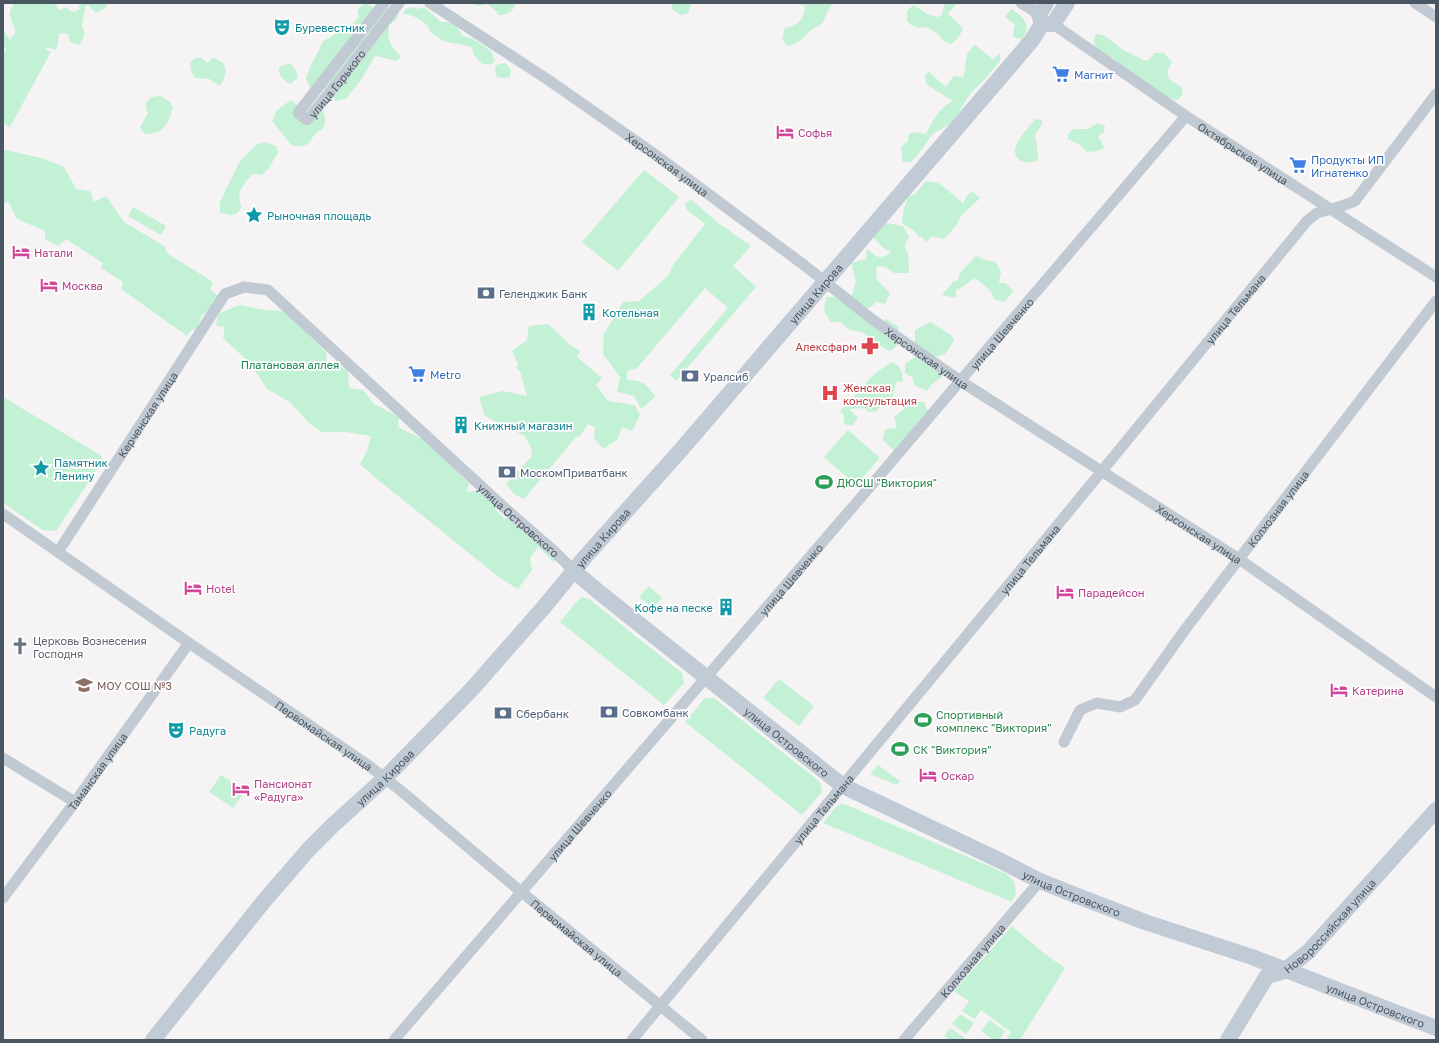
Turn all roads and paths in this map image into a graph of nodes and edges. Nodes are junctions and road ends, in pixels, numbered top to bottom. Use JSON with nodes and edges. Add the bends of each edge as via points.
{"nodes":[{"id":1,"x":384,"y":3,"type":"edge"},
{"id":2,"x":399,"y":3,"type":"edge"},
{"id":3,"x":430,"y":3,"type":"edge"},
{"id":4,"x":1021,"y":3,"type":"edge"},
{"id":5,"x":1067,"y":3,"type":"edge"},
{"id":6,"x":1415,"y":3,"type":"edge"},
{"id":7,"x":1045,"y":16,"type":"edge"},
{"id":8,"x":1436,"y":17,"type":"edge"},
{"id":9,"x":1436,"y":94,"type":"edge"},
{"id":10,"x":1186,"y":116,"type":"junction"},
{"id":11,"x":1330,"y":210,"type":"junction"},
{"id":12,"x":1436,"y":277,"type":"edge"},
{"id":13,"x":825,"y":281,"type":"junction"},
{"id":14,"x":244,"y":287,"type":"joint"},
{"id":15,"x":1436,"y":301,"type":"edge"},
{"id":16,"x":962,"y":382,"type":"junction"},
{"id":17,"x":1102,"y":471,"type":"junction"},
{"id":18,"x":3,"y":514,"type":"edge"},
{"id":19,"x":58,"y":552,"type":"junction"},
{"id":20,"x":1239,"y":559,"type":"junction"},
{"id":21,"x":574,"y":571,"type":"junction"},
{"id":22,"x":189,"y":643,"type":"junction"},
{"id":23,"x":705,"y":678,"type":"junction"},
{"id":24,"x":1436,"y":697,"type":"edge"},
{"id":25,"x":1064,"y":742,"type":"dead end"},
{"id":26,"x":3,"y":758,"type":"edge"},
{"id":27,"x":385,"y":778,"type":"junction"},
{"id":28,"x":843,"y":786,"type":"junction"},
{"id":29,"x":75,"y":802,"type":"junction"},
{"id":30,"x":1436,"y":810,"type":"edge"},
{"id":31,"x":1040,"y":880,"type":"junction"},
{"id":32,"x":522,"y":892,"type":"junction"},
{"id":33,"x":3,"y":898,"type":"edge"},
{"id":34,"x":1284,"y":970,"type":"junction"},
{"id":35,"x":661,"y":1007,"type":"junction"},
{"id":36,"x":1436,"y":1028,"type":"edge"},
{"id":37,"x":153,"y":1040,"type":"edge"},
{"id":38,"x":394,"y":1040,"type":"edge"},
{"id":39,"x":632,"y":1040,"type":"edge"},
{"id":40,"x":702,"y":1040,"type":"edge"},
{"id":41,"x":904,"y":1040,"type":"edge"},
{"id":42,"x":1228,"y":1040,"type":"edge"}],
"edges":[{"from":1,"to":2,"type":"street","name":"улица Горького","via":[[298,113],[307,120]]},
{"from":3,"to":13,"type":"street","name":"Херсонская улица","via":[[593,111]]},
{"from":4,"to":7,"type":"street","name":"Октябрьская улица"},
{"from":5,"to":7,"type":"main road","name":"улица Кирова"},
{"from":6,"to":8,"type":"street"},
{"from":7,"to":10,"type":"street","name":"Октябрьская улица"},
{"from":7,"to":13,"type":"main road","name":"улица Кирова","via":[[1032,40]]},
{"from":9,"to":11,"type":"street","name":"улица Тельмана","via":[[1355,201]]},
{"from":10,"to":11,"type":"street","name":"Октябрьская улица"},
{"from":10,"to":16,"type":"street","name":"улица Шевченко"},
{"from":11,"to":12,"type":"street","name":"Октябрьская улица"},
{"from":11,"to":17,"type":"street","name":"улица Тельмана","via":[[1317,213],[1307,221]]},
{"from":13,"to":16,"type":"street","name":"Херсонская улица","via":[[873,320]]},
{"from":13,"to":21,"type":"main road","name":"улица Кирова"},
{"from":14,"to":19,"type":"street","name":"Керченская улица","via":[[225,294]]},
{"from":14,"to":21,"type":"street","name":"улица Островского","via":[[268,290]]},
{"from":15,"to":20,"type":"street","name":"Колхозная улица"},
{"from":16,"to":17,"type":"street","name":"Херсонская улица"},
{"from":16,"to":23,"type":"street","name":"улица Шевченко"},
{"from":17,"to":20,"type":"street","name":"Херсонская улица"},
{"from":17,"to":28,"type":"street","name":"улица Тельмана"},
{"from":18,"to":19,"type":"street","name":"Первомайская улица"},
{"from":19,"to":22,"type":"street","name":"Первомайская улица"},
{"from":20,"to":24,"type":"street","name":"Херсонская улица"},
{"from":20,"to":25,"type":"street","name":"Колхозная улица","via":[[1135,700],[1120,707],[1096,703],[1080,710]]},
{"from":21,"to":23,"type":"main road","name":"улица Островского"},
{"from":21,"to":27,"type":"main road","name":"улица Кирова","via":[[472,689]]},
{"from":22,"to":27,"type":"street","name":"Первомайская улица"},
{"from":22,"to":29,"type":"street","name":"Таманская улица"},
{"from":23,"to":28,"type":"main road","name":"улица Островского"},
{"from":23,"to":32,"type":"street","name":"улица Шевченко"},
{"from":26,"to":29,"type":"street"},
{"from":27,"to":32,"type":"street","name":"Первомайская улица"},
{"from":27,"to":37,"type":"main road","name":"улица Кирова","via":[[309,849]]},
{"from":28,"to":31,"type":"main road","name":"улица Островского"},
{"from":28,"to":35,"type":"street","name":"улица Тельмана"},
{"from":29,"to":33,"type":"street","name":"Таманская улица"},
{"from":30,"to":34,"type":"main road","name":"Новороссийская улица","via":[[1309,951]]},
{"from":31,"to":34,"type":"main road","name":"улица Островского","via":[[1145,922]]},
{"from":31,"to":41,"type":"street","name":"Колхозная улица"},
{"from":32,"to":35,"type":"street","name":"Первомайская улица"},
{"from":32,"to":38,"type":"street","name":"улица Шевченко"},
{"from":34,"to":36,"type":"main road","name":"улица Островского"},
{"from":34,"to":42,"type":"main road","name":"Новороссийская улица","via":[[1267,976]]},
{"from":35,"to":39,"type":"street","name":"улица Тельмана"},
{"from":35,"to":40,"type":"street","name":"Первомайская улица"}]}
